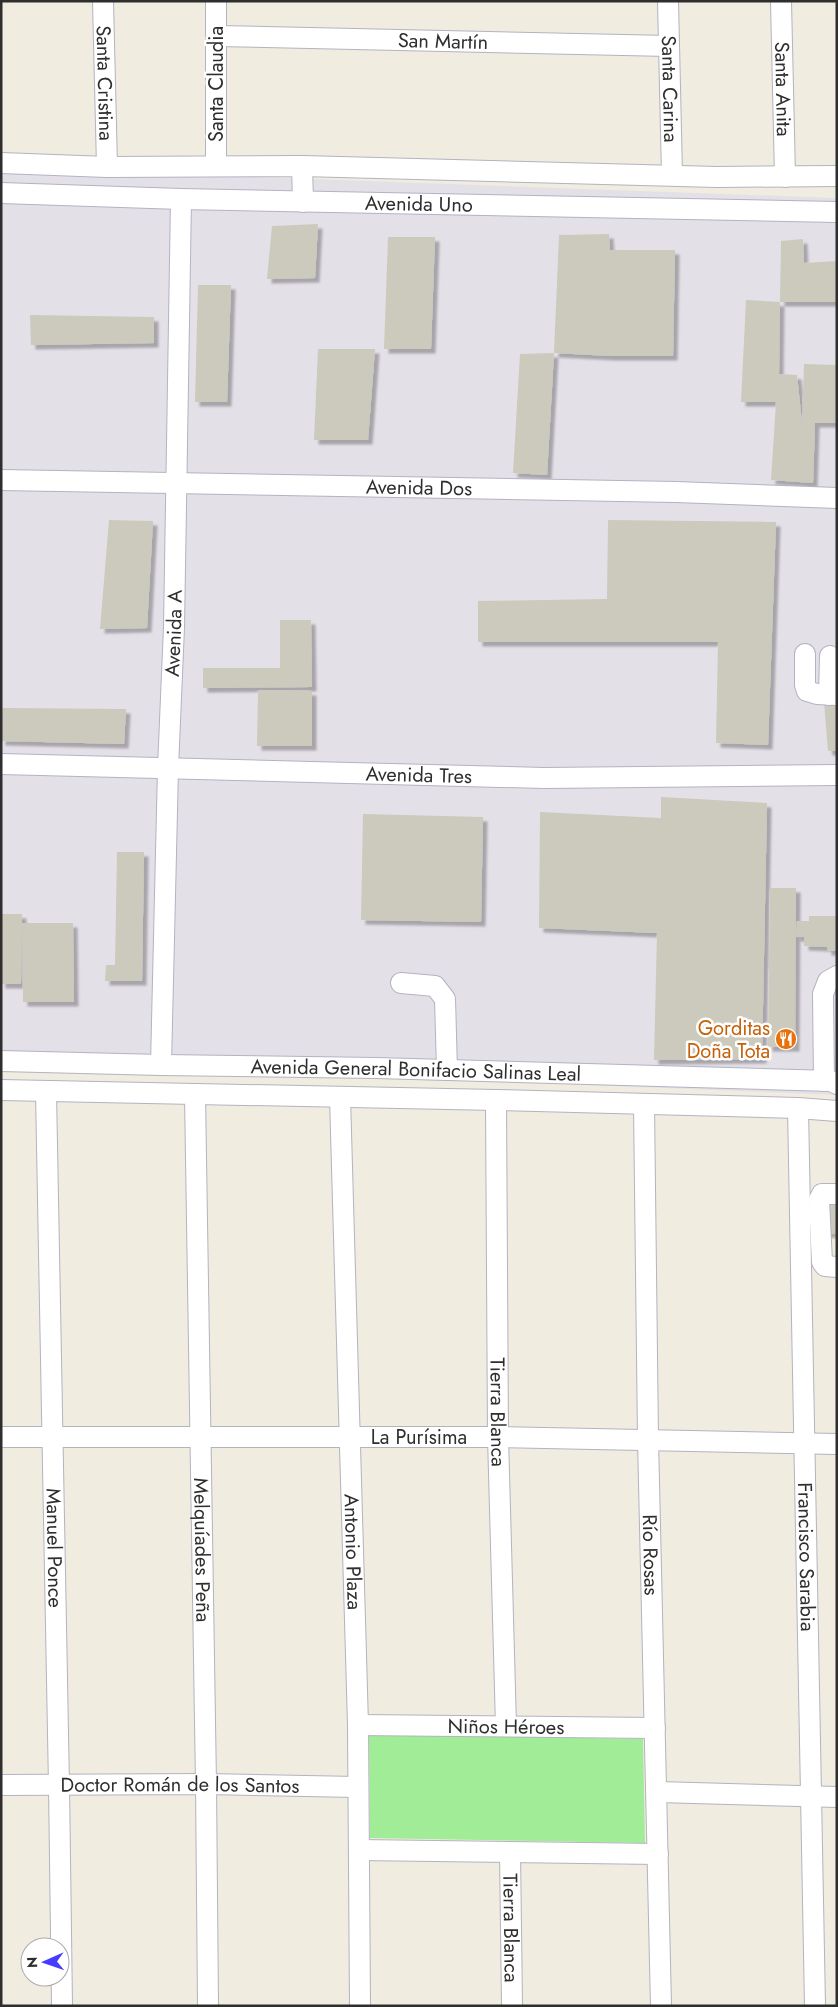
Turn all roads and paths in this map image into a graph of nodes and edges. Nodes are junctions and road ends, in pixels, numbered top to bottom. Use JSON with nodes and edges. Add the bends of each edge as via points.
{"nodes":[{"id":1,"x":103,"y":1,"type":"edge"},
{"id":2,"x":216,"y":1,"type":"edge"},
{"id":3,"x":668,"y":1,"type":"edge"},
{"id":4,"x":781,"y":1,"type":"edge"},
{"id":5,"x":217,"y":36,"type":"junction"},
{"id":6,"x":669,"y":46,"type":"junction"},
{"id":7,"x":1,"y":163,"type":"edge"},
{"id":8,"x":216,"y":166,"type":"junction"},
{"id":9,"x":302,"y":166,"type":"junction"},
{"id":10,"x":107,"y":167,"type":"junction"},
{"id":11,"x":672,"y":175,"type":"junction"},
{"id":12,"x":784,"y":176,"type":"junction"},
{"id":13,"x":837,"y":176,"type":"edge"},
{"id":14,"x":717,"y":177,"type":"junction"},
{"id":15,"x":1,"y":193,"type":"edge"},
{"id":16,"x":181,"y":200,"type":"junction"},
{"id":17,"x":303,"y":202,"type":"junction"},
{"id":18,"x":717,"y":210,"type":"junction"},
{"id":19,"x":837,"y":212,"type":"edge"},
{"id":20,"x":1,"y":480,"type":"edge"},
{"id":21,"x":176,"y":484,"type":"junction"},
{"id":22,"x":837,"y":498,"type":"edge"},
{"id":23,"x":805,"y":654,"type":"dead end"},
{"id":24,"x":830,"y":656,"type":"dead end"},
{"id":25,"x":833,"y":695,"type":"edge"},
{"id":26,"x":1,"y":764,"type":"edge"},
{"id":27,"x":168,"y":768,"type":"junction"},
{"id":28,"x":837,"y":775,"type":"edge"},
{"id":29,"x":837,"y":976,"type":"edge"},
{"id":30,"x":401,"y":983,"type":"dead end"},
{"id":31,"x":1,"y":1060,"type":"edge"},
{"id":32,"x":161,"y":1065,"type":"junction"},
{"id":33,"x":376,"y":1068,"type":"junction"},
{"id":34,"x":447,"y":1070,"type":"junction"},
{"id":35,"x":669,"y":1078,"type":"junction"},
{"id":36,"x":832,"y":1081,"type":"edge"},
{"id":37,"x":1,"y":1090,"type":"edge"},
{"id":38,"x":46,"y":1092,"type":"junction"},
{"id":39,"x":195,"y":1095,"type":"junction"},
{"id":40,"x":340,"y":1097,"type":"junction"},
{"id":41,"x":376,"y":1098,"type":"junction"},
{"id":42,"x":496,"y":1100,"type":"junction"},
{"id":43,"x":644,"y":1104,"type":"junction"},
{"id":44,"x":715,"y":1106,"type":"junction"},
{"id":45,"x":798,"y":1108,"type":"junction"},
{"id":46,"x":837,"y":1111,"type":"edge"},
{"id":47,"x":837,"y":1194,"type":"edge"},
{"id":48,"x":837,"y":1267,"type":"edge"},
{"id":49,"x":53,"y":1436,"type":"junction"},
{"id":50,"x":349,"y":1436,"type":"junction"},
{"id":51,"x":1,"y":1437,"type":"edge"},
{"id":52,"x":201,"y":1437,"type":"junction"},
{"id":53,"x":498,"y":1437,"type":"junction"},
{"id":54,"x":648,"y":1439,"type":"junction"},
{"id":55,"x":804,"y":1442,"type":"junction"},
{"id":56,"x":837,"y":1444,"type":"edge"},
{"id":57,"x":358,"y":1725,"type":"junction"},
{"id":58,"x":506,"y":1726,"type":"junction"},
{"id":59,"x":655,"y":1728,"type":"junction"},
{"id":60,"x":206,"y":1784,"type":"junction"},
{"id":61,"x":1,"y":1785,"type":"edge"},
{"id":62,"x":59,"y":1786,"type":"junction"},
{"id":63,"x":357,"y":1787,"type":"junction"},
{"id":64,"x":658,"y":1792,"type":"junction"},
{"id":65,"x":812,"y":1797,"type":"junction"},
{"id":66,"x":837,"y":1797,"type":"edge"},
{"id":67,"x":359,"y":1850,"type":"junction"},
{"id":68,"x":510,"y":1852,"type":"junction"},
{"id":69,"x":658,"y":1854,"type":"junction"},
{"id":70,"x":62,"y":2006,"type":"edge"},
{"id":71,"x":208,"y":2006,"type":"edge"},
{"id":72,"x":360,"y":2006,"type":"edge"},
{"id":73,"x":512,"y":2006,"type":"edge"},
{"id":74,"x":662,"y":2006,"type":"edge"},
{"id":75,"x":815,"y":2006,"type":"edge"}],
"edges":[{"from":1,"to":10,"type":"street","name":"Santa Cristina"},
{"from":2,"to":5,"type":"street","name":"Santa Claudia"},
{"from":3,"to":6,"type":"street","name":"Santa Carina"},
{"from":4,"to":12,"type":"street","name":"Santa Anita"},
{"from":5,"to":6,"type":"street","name":"San Martín"},
{"from":5,"to":8,"type":"street","name":"Santa Claudia"},
{"from":6,"to":11,"type":"street","name":"Santa Carina"},
{"from":7,"to":10,"type":"street","name":"Avenida Uno"},
{"from":8,"to":9,"type":"street","name":"Avenida Uno"},
{"from":8,"to":10,"type":"street","name":"Avenida Uno"},
{"from":9,"to":11,"type":"street","name":"Avenida Uno"},
{"from":9,"to":17,"type":"street"},
{"from":11,"to":14,"type":"street","name":"Avenida Uno"},
{"from":12,"to":13,"type":"street","name":"Avenida Uno"},
{"from":12,"to":14,"type":"street","name":"Avenida Uno"},
{"from":14,"to":18,"type":"street"},
{"from":15,"to":16,"type":"street","name":"Avenida Uno"},
{"from":16,"to":17,"type":"street","name":"Avenida Uno"},
{"from":16,"to":21,"type":"street","name":"Avenida A"},
{"from":17,"to":18,"type":"street","name":"Avenida Uno"},
{"from":18,"to":19,"type":"street","name":"Avenida Uno"},
{"from":20,"to":21,"type":"street","name":"Avenida Dos"},
{"from":21,"to":22,"type":"street","name":"Avenida Dos","via":[[676,492]]},
{"from":21,"to":27,"type":"street","name":"Avenida A"},
{"from":23,"to":25,"type":"street","via":[[807,691]]},
{"from":24,"to":25,"type":"street"},
{"from":26,"to":27,"type":"street","name":"Avenida Tres"},
{"from":27,"to":28,"type":"street","name":"Avenida Tres","via":[[544,778]]},
{"from":27,"to":32,"type":"street","name":"Avenida A"},
{"from":29,"to":36,"type":"street","via":[[828,981],[823,994]]},
{"from":30,"to":34,"type":"street","via":[[435,986],[445,999]]},
{"from":31,"to":32,"type":"street","name":"Avenida General Bonifacio Salinas Leal"},
{"from":32,"to":33,"type":"street","name":"Avenida General Bonifacio Salinas Leal"},
{"from":33,"to":34,"type":"street","name":"Avenida General Bonifacio Salinas Leal"},
{"from":33,"to":41,"type":"street"},
{"from":34,"to":35,"type":"street","name":"Avenida General Bonifacio Salinas Leal"},
{"from":35,"to":36,"type":"street","name":"Avenida General Bonifacio Salinas Leal"},
{"from":35,"to":44,"type":"street"},
{"from":37,"to":38,"type":"street"},
{"from":38,"to":39,"type":"street"},
{"from":38,"to":49,"type":"street","name":"Manuel Ponce"},
{"from":39,"to":40,"type":"street"},
{"from":39,"to":52,"type":"street","name":"Melquíades Peña"},
{"from":40,"to":41,"type":"street"},
{"from":40,"to":50,"type":"street","name":"Antonio Plaza"},
{"from":41,"to":42,"type":"street"},
{"from":42,"to":43,"type":"street"},
{"from":42,"to":53,"type":"street","name":"Tierra Blanca"},
{"from":43,"to":44,"type":"street"},
{"from":43,"to":54,"type":"street","name":"Río Rosas"},
{"from":44,"to":45,"type":"street"},
{"from":45,"to":46,"type":"street"},
{"from":45,"to":55,"type":"street","name":"Francisco Sarabia"},
{"from":47,"to":48,"type":"street","via":[[822,1194],[819,1200],[822,1262],[825,1266]]},
{"from":49,"to":51,"type":"street","name":"La Purísima"},
{"from":49,"to":52,"type":"street","name":"La Purísima"},
{"from":49,"to":62,"type":"street","name":"Manuel Ponce"},
{"from":50,"to":52,"type":"street","name":"La Purísima"},
{"from":50,"to":53,"type":"street","name":"La Purísima"},
{"from":50,"to":57,"type":"street","name":"Antonio Plaza"},
{"from":52,"to":60,"type":"street","name":"Melquíades Peña"},
{"from":53,"to":54,"type":"street","name":"La Purísima"},
{"from":53,"to":58,"type":"street","name":"Tierra Blanca"},
{"from":54,"to":55,"type":"street","name":"La Purísima"},
{"from":54,"to":59,"type":"street","name":"Río Rosas"},
{"from":55,"to":56,"type":"street","name":"La Purísima"},
{"from":55,"to":65,"type":"street","name":"Francisco Sarabia"},
{"from":57,"to":58,"type":"street","name":"Niños Héroes"},
{"from":57,"to":63,"type":"street","name":"Antonio Plaza"},
{"from":58,"to":59,"type":"street","name":"Niños Héroes"},
{"from":59,"to":64,"type":"street","name":"Río Rosas"},
{"from":60,"to":62,"type":"street","name":"Doctor Román de los Santos"},
{"from":60,"to":63,"type":"street","name":"Doctor Román de los Santos"},
{"from":60,"to":71,"type":"street","name":"Melquíades Peña"},
{"from":61,"to":62,"type":"street","name":"Doctor Román de los Santos"},
{"from":62,"to":70,"type":"street","name":"Manuel Ponce"},
{"from":63,"to":67,"type":"street","name":"Antonio Plaza"},
{"from":64,"to":65,"type":"street"},
{"from":64,"to":69,"type":"street","name":"Río Rosas"},
{"from":65,"to":66,"type":"street"},
{"from":65,"to":75,"type":"street","name":"Francisco Sarabia"},
{"from":67,"to":68,"type":"street"},
{"from":67,"to":72,"type":"street","name":"Antonio Plaza"},
{"from":68,"to":69,"type":"street"},
{"from":68,"to":73,"type":"street","name":"Tierra Blanca"},
{"from":69,"to":74,"type":"street","name":"Río Rosas"}]}
